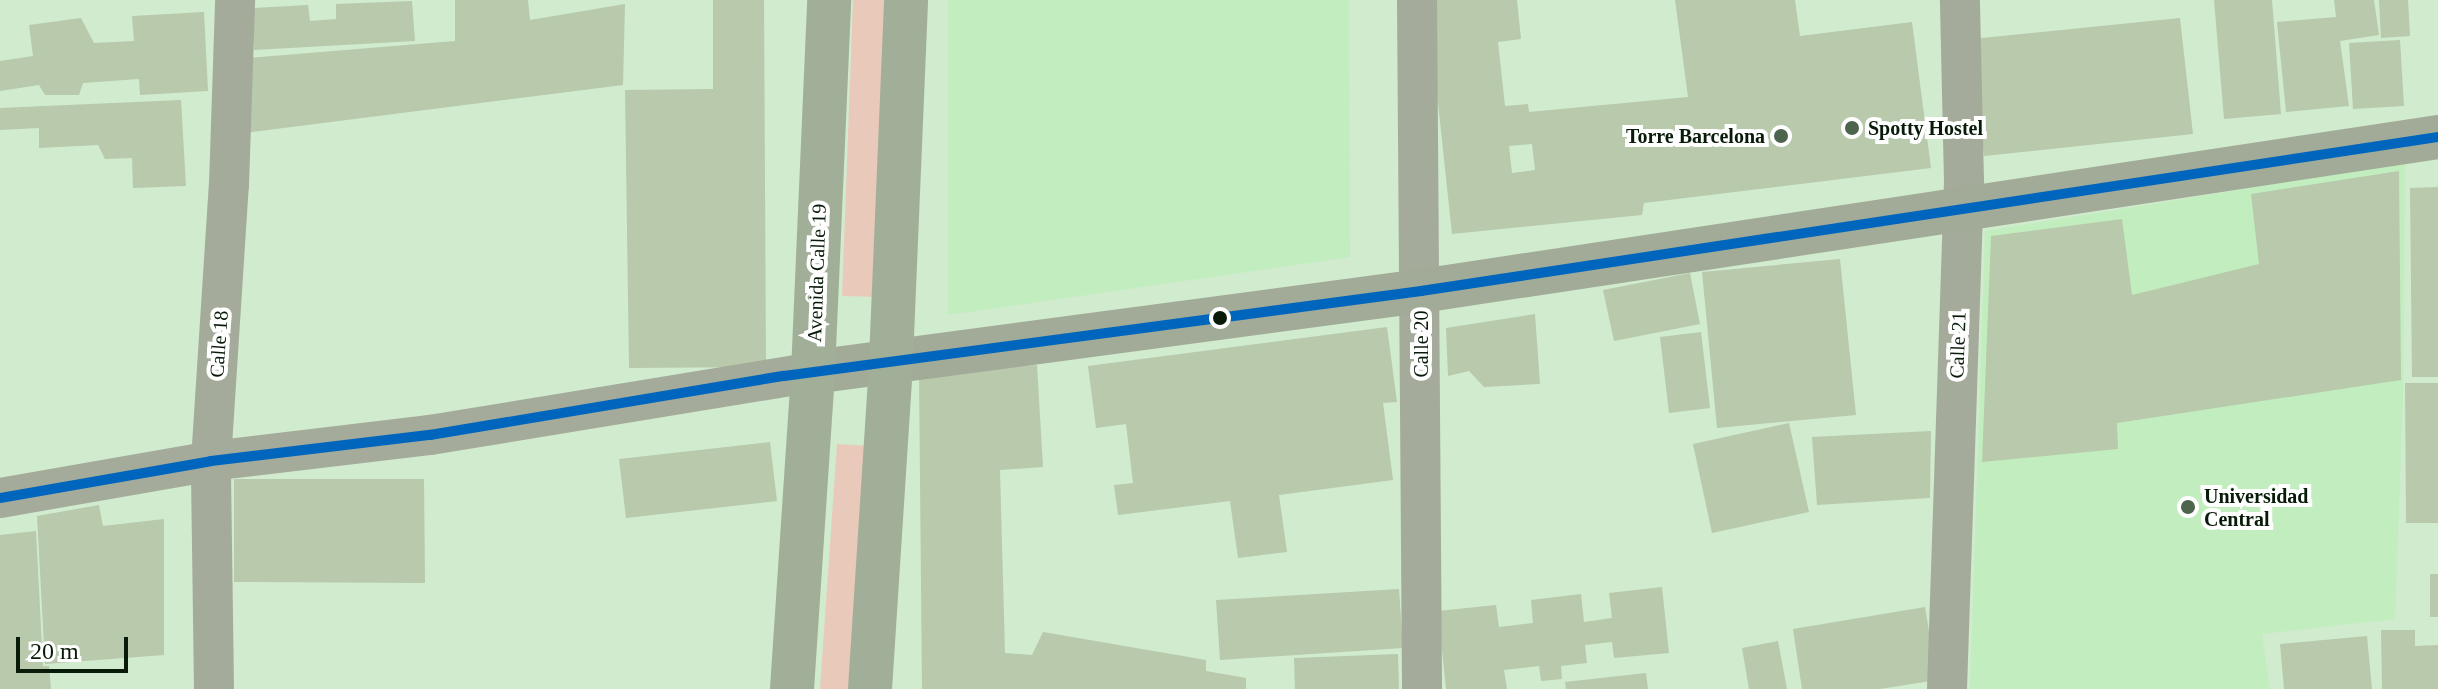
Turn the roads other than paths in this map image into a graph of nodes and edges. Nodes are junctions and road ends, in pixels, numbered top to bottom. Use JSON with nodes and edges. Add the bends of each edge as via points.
{"nodes":[{"id":1,"x":235,"y":0,"type":"edge"},
{"id":2,"x":829,"y":0,"type":"edge"},
{"id":3,"x":906,"y":0,"type":"edge"},
{"id":4,"x":1417,"y":0,"type":"edge"},
{"id":5,"x":1960,"y":0,"type":"edge"},
{"id":6,"x":2438,"y":137,"type":"edge"},
{"id":7,"x":1963,"y":211,"type":"junction"},
{"id":8,"x":1421,"y":291,"type":"junction"},
{"id":9,"x":891,"y":360,"type":"junction"},
{"id":10,"x":813,"y":372,"type":"junction"},
{"id":11,"x":211,"y":461,"type":"junction"},
{"id":12,"x":0,"y":498,"type":"edge"},
{"id":13,"x":214,"y":689,"type":"edge"},
{"id":14,"x":792,"y":689,"type":"edge"},
{"id":15,"x":870,"y":689,"type":"edge"},
{"id":16,"x":1422,"y":689,"type":"edge"},
{"id":17,"x":1947,"y":689,"type":"edge"}],
"edges":[{"from":1,"to":11,"type":"street","name":"Calle 18"},
{"from":2,"to":10,"type":"main road","name":"Avenida Calle 19"},
{"from":3,"to":9,"type":"main road"},
{"from":4,"to":8,"type":"street","name":"Calle 20"},
{"from":5,"to":7,"type":"street","name":"Calle 21"},
{"from":6,"to":7,"type":"main road"},
{"from":7,"to":8,"type":"main road"},
{"from":7,"to":17,"type":"street","name":"Calle 21"},
{"from":8,"to":9,"type":"main road"},
{"from":8,"to":16,"type":"street","name":"Calle 20"},
{"from":9,"to":10,"type":"main road"},
{"from":9,"to":15,"type":"main road"},
{"from":10,"to":11,"type":"street","via":[[430,435]]},
{"from":10,"to":14,"type":"main road","name":"Avenida Calle 19"},
{"from":11,"to":12,"type":"street"},
{"from":11,"to":13,"type":"street","name":"Calle 18"}]}
